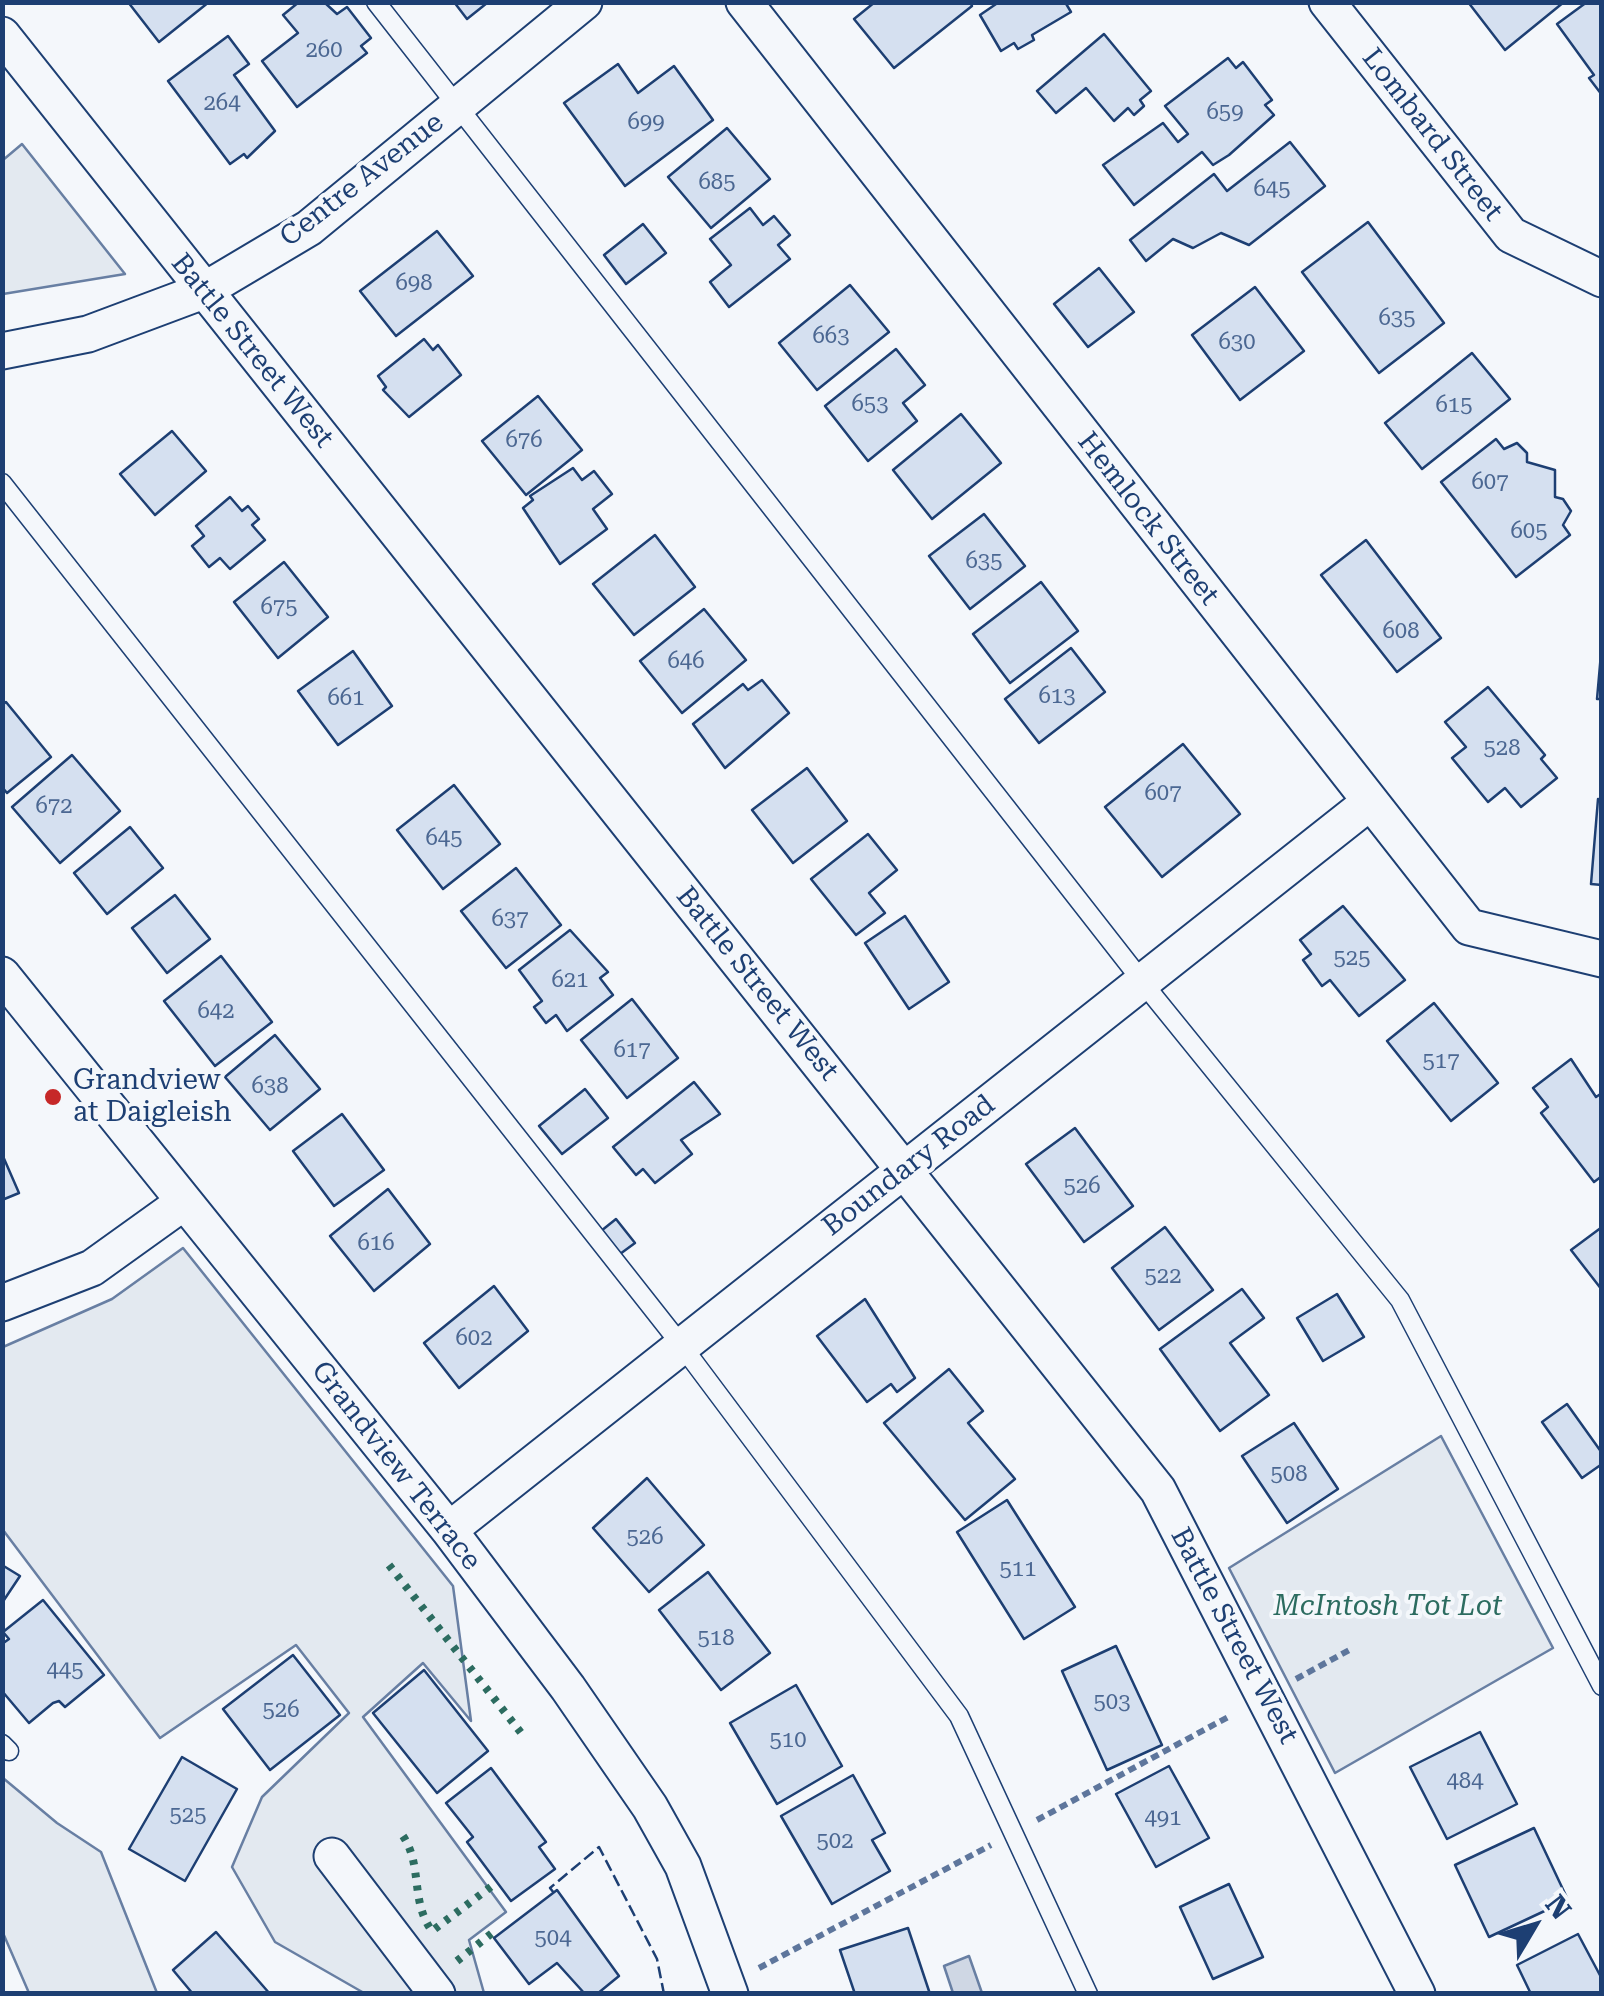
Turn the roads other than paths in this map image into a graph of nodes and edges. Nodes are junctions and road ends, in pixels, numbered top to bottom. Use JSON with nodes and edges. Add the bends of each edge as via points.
{"nodes":[{"id":1,"x":376,"y":2,"type":"edge"},
{"id":2,"x":584,"y":2,"type":"edge"},
{"id":3,"x":744,"y":2,"type":"edge"},
{"id":4,"x":1327,"y":2,"type":"edge"},
{"id":5,"x":2,"y":35,"type":"edge"},
{"id":6,"x":458,"y":106,"type":"junction"},
{"id":7,"x":1602,"y":279,"type":"edge"},
{"id":8,"x":204,"y":291,"type":"junction"},
{"id":9,"x":2,"y":350,"type":"edge"},
{"id":10,"x":2,"y":483,"type":"edge"},
{"id":11,"x":1370,"y":802,"type":"junction"},
{"id":12,"x":1602,"y":959,"type":"edge"},
{"id":13,"x":2,"y":976,"type":"edge"},
{"id":14,"x":1142,"y":982,"type":"junction"},
{"id":15,"x":905,"y":1169,"type":"junction"},
{"id":16,"x":184,"y":1202,"type":"junction"},
{"id":17,"x":2,"y":1303,"type":"edge"},
{"id":18,"x":682,"y":1346,"type":"junction"},
{"id":19,"x":449,"y":1530,"type":"junction"},
{"id":20,"x":1602,"y":1686,"type":"edge"},
{"id":21,"x":332,"y":1856,"type":"dead end"},
{"id":22,"x":729,"y":1990,"type":"edge"},
{"id":23,"x":438,"y":1994,"type":"edge"},
{"id":24,"x":1088,"y":1994,"type":"edge"},
{"id":25,"x":1417,"y":1994,"type":"edge"}],
"edges":[{"from":1,"to":6,"type":"lane"},
{"from":2,"to":6,"type":"street","name":"Centre Avenue"},
{"from":3,"to":11,"type":"street","name":"Hemlock Street"},
{"from":4,"to":7,"type":"street","name":"Lombard Street","via":[[1511,235]]},
{"from":5,"to":8,"type":"street","name":"Battle Street West"},
{"from":6,"to":8,"type":"street","name":"Centre Avenue","via":[[309,228]]},
{"from":6,"to":14,"type":"lane"},
{"from":8,"to":9,"type":"street","name":"Centre Avenue","via":[[88,334]]},
{"from":8,"to":15,"type":"street","name":"Battle Street West"},
{"from":10,"to":18,"type":"lane"},
{"from":11,"to":12,"type":"street","name":"Hemlock Street","via":[[1469,927]]},
{"from":11,"to":14,"type":"street","name":"Boundary Road"},
{"from":13,"to":16,"type":"street","name":"Grandview Terrace"},
{"from":14,"to":15,"type":"street","name":"Boundary Road"},
{"from":14,"to":20,"type":"lane","via":[[1400,1300]]},
{"from":15,"to":18,"type":"street","name":"Boundary Road"},
{"from":15,"to":25,"type":"street","name":"Battle Street West","via":[[1158,1490]]},
{"from":16,"to":17,"type":"street","via":[[92,1268]]},
{"from":16,"to":19,"type":"street","name":"Grandview Terrace"},
{"from":18,"to":19,"type":"street","name":"Boundary Road"},
{"from":18,"to":24,"type":"lane","via":[[960,1716]]},
{"from":19,"to":22,"type":"street","name":"Grandview Terrace","via":[[650,1807],[683,1866]]},
{"from":21,"to":23,"type":"street"}]}
